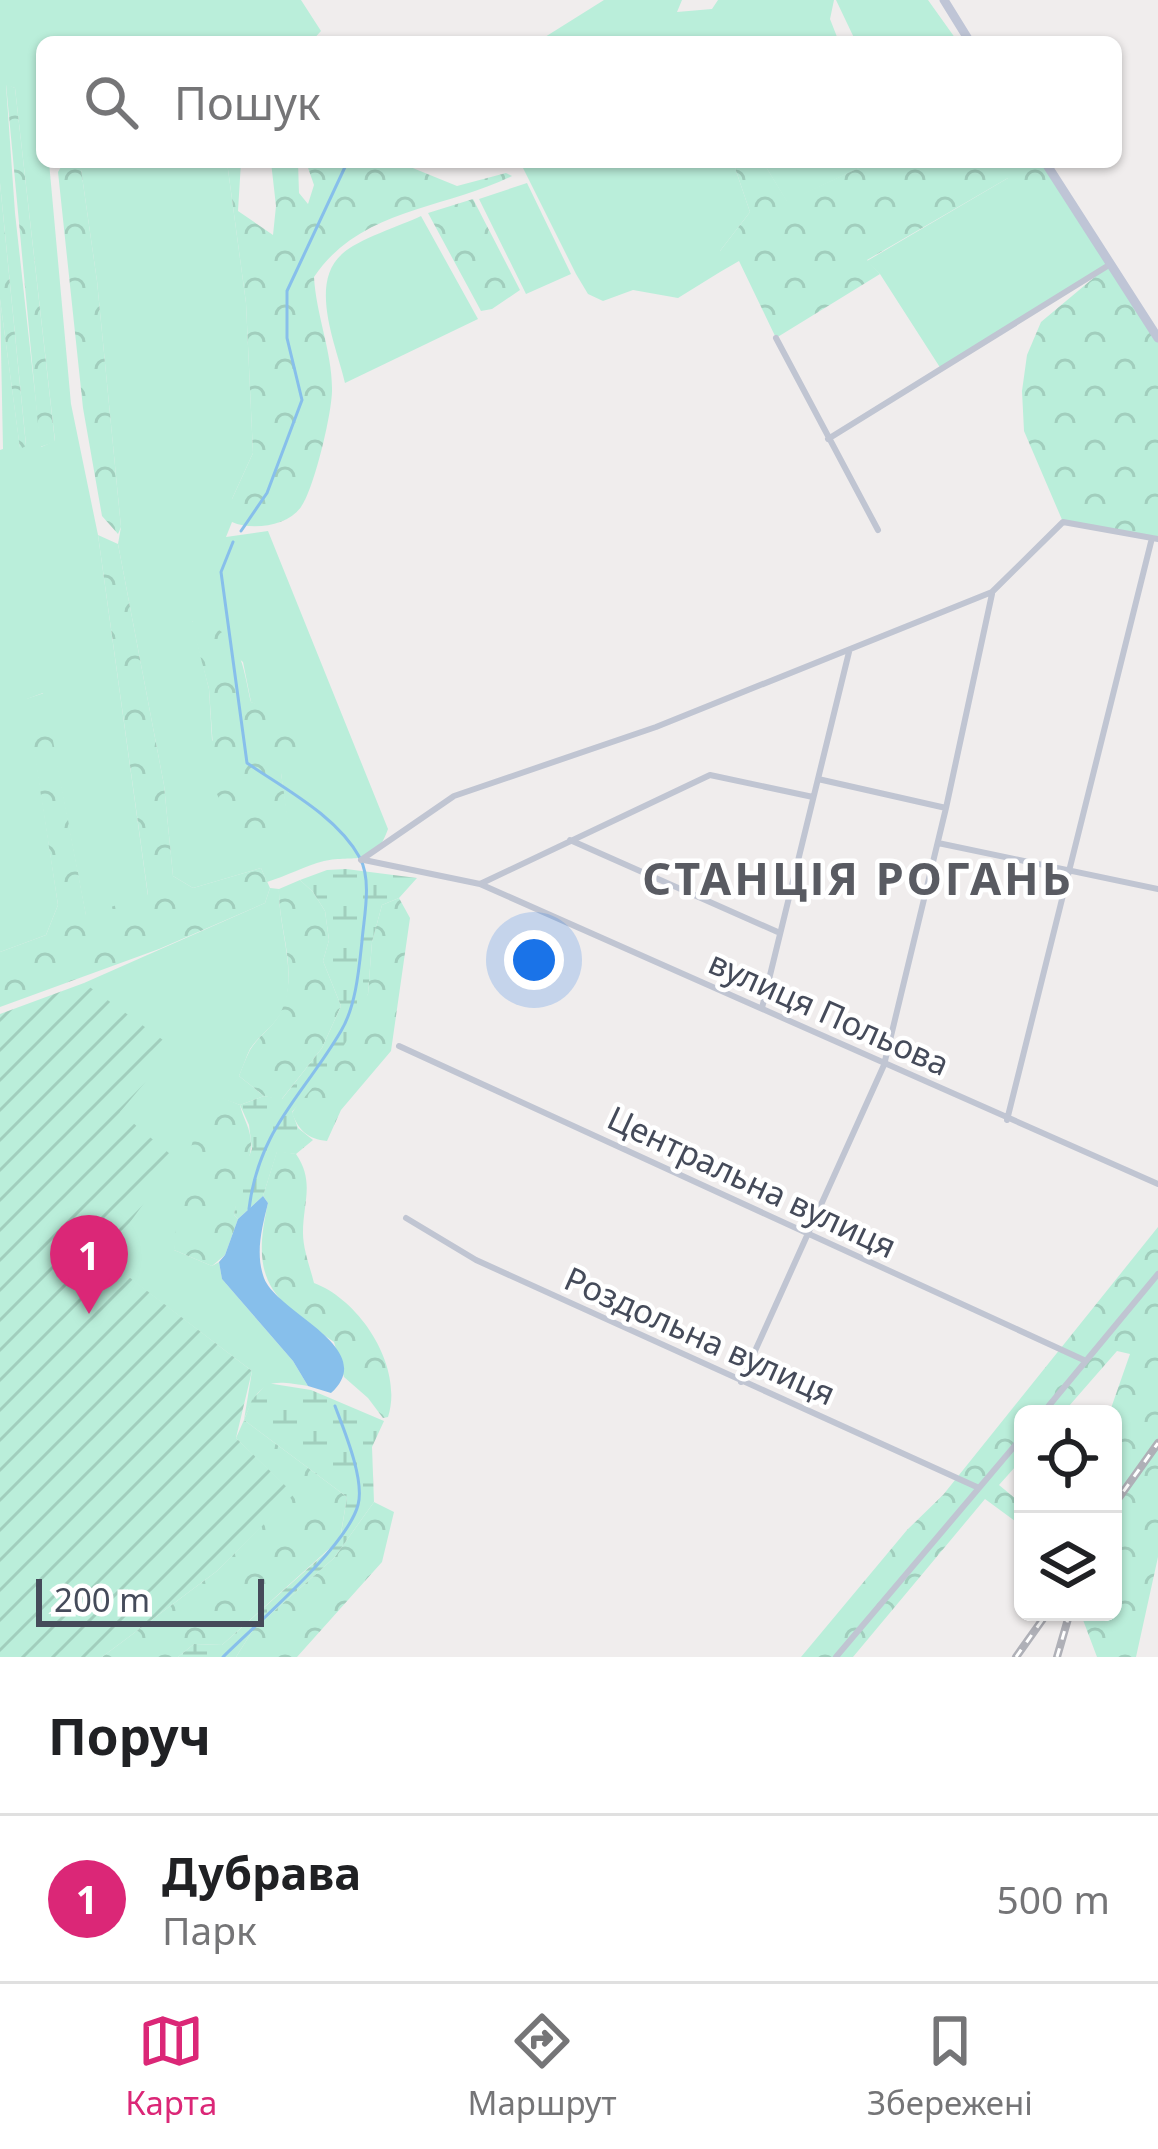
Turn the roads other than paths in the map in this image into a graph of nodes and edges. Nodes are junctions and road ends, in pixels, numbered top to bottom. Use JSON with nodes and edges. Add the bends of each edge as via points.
{"nodes":[{"id":1,"x":944,"y":0,"type":"edge"},
{"id":2,"x":966,"y":36,"type":"edge"},
{"id":3,"x":1049,"y":168,"type":"edge"},
{"id":4,"x":1109,"y":265,"type":"junction"},
{"id":5,"x":776,"y":338,"type":"dead end"},
{"id":6,"x":1158,"y":338,"type":"edge"},
{"id":7,"x":828,"y":439,"type":"junction"},
{"id":8,"x":878,"y":530,"type":"dead end"},
{"id":9,"x":1155,"y":538,"type":"edge"},
{"id":10,"x":992,"y":592,"type":"junction"},
{"id":11,"x":849,"y":652,"type":"junction"},
{"id":12,"x":818,"y":779,"type":"junction"},
{"id":13,"x":813,"y":797,"type":"junction"},
{"id":14,"x":946,"y":808,"type":"junction"},
{"id":15,"x":569,"y":840,"type":"junction"},
{"id":16,"x":938,"y":843,"type":"junction"},
{"id":17,"x":1072,"y":869,"type":"junction"},
{"id":18,"x":480,"y":884,"type":"junction"},
{"id":19,"x":1158,"y":889,"type":"edge"},
{"id":20,"x":780,"y":933,"type":"junction"},
{"id":21,"x":762,"y":1008,"type":"junction"},
{"id":22,"x":399,"y":1046,"type":"dead end"},
{"id":23,"x":884,"y":1064,"type":"junction"},
{"id":24,"x":1007,"y":1120,"type":"junction"},
{"id":25,"x":1158,"y":1184,"type":"edge"},
{"id":26,"x":406,"y":1218,"type":"dead end"},
{"id":27,"x":805,"y":1234,"type":"junction"},
{"id":28,"x":1158,"y":1274,"type":"edge"},
{"id":29,"x":1086,"y":1361,"type":"junction"},
{"id":30,"x":741,"y":1382,"type":"junction"},
{"id":31,"x":1049,"y":1405,"type":"edge"},
{"id":32,"x":1014,"y":1447,"type":"edge"},
{"id":33,"x":979,"y":1488,"type":"junction"},
{"id":34,"x":836,"y":1657,"type":"edge"}],
"edges":[{"from":1,"to":2,"type":"main road"},
{"from":3,"to":4,"type":"main road"},
{"from":4,"to":6,"type":"main road"},
{"from":4,"to":7,"type":"street"},
{"from":5,"to":7,"type":"street"},
{"from":7,"to":8,"type":"street"},
{"from":9,"to":10,"type":"street","via":[[1063,522]]},
{"from":9,"to":17,"type":"street"},
{"from":10,"to":11,"type":"street"},
{"from":10,"to":14,"type":"street"},
{"from":11,"to":12,"type":"street"},
{"from":11,"to":18,"type":"street","name":"вулиця Польова","via":[[454,796],[361,860]]},
{"from":12,"to":13,"type":"street"},
{"from":12,"to":14,"type":"street"},
{"from":13,"to":15,"type":"street","via":[[710,775]]},
{"from":13,"to":20,"type":"street"},
{"from":14,"to":16,"type":"street"},
{"from":15,"to":18,"type":"street"},
{"from":15,"to":20,"type":"street"},
{"from":16,"to":17,"type":"street"},
{"from":16,"to":23,"type":"street"},
{"from":17,"to":19,"type":"street"},
{"from":17,"to":24,"type":"street"},
{"from":18,"to":21,"type":"street","name":"вулиця Польова"},
{"from":20,"to":21,"type":"street"},
{"from":21,"to":23,"type":"street","name":"вулиця Польова"},
{"from":22,"to":27,"type":"street","name":"Центральна вулиця"},
{"from":23,"to":24,"type":"street","name":"вулиця Польова"},
{"from":23,"to":27,"type":"street"},
{"from":24,"to":25,"type":"street","name":"вулиця Польова"},
{"from":26,"to":30,"type":"street","name":"Роздольна вулиця","via":[[476,1260]]},
{"from":27,"to":29,"type":"street","name":"Центральна вулиця"},
{"from":27,"to":30,"type":"street"},
{"from":28,"to":29,"type":"street"},
{"from":29,"to":31,"type":"street"},
{"from":30,"to":33,"type":"street","name":"Роздольна вулиця"},
{"from":32,"to":33,"type":"street"},
{"from":33,"to":34,"type":"street"}]}
